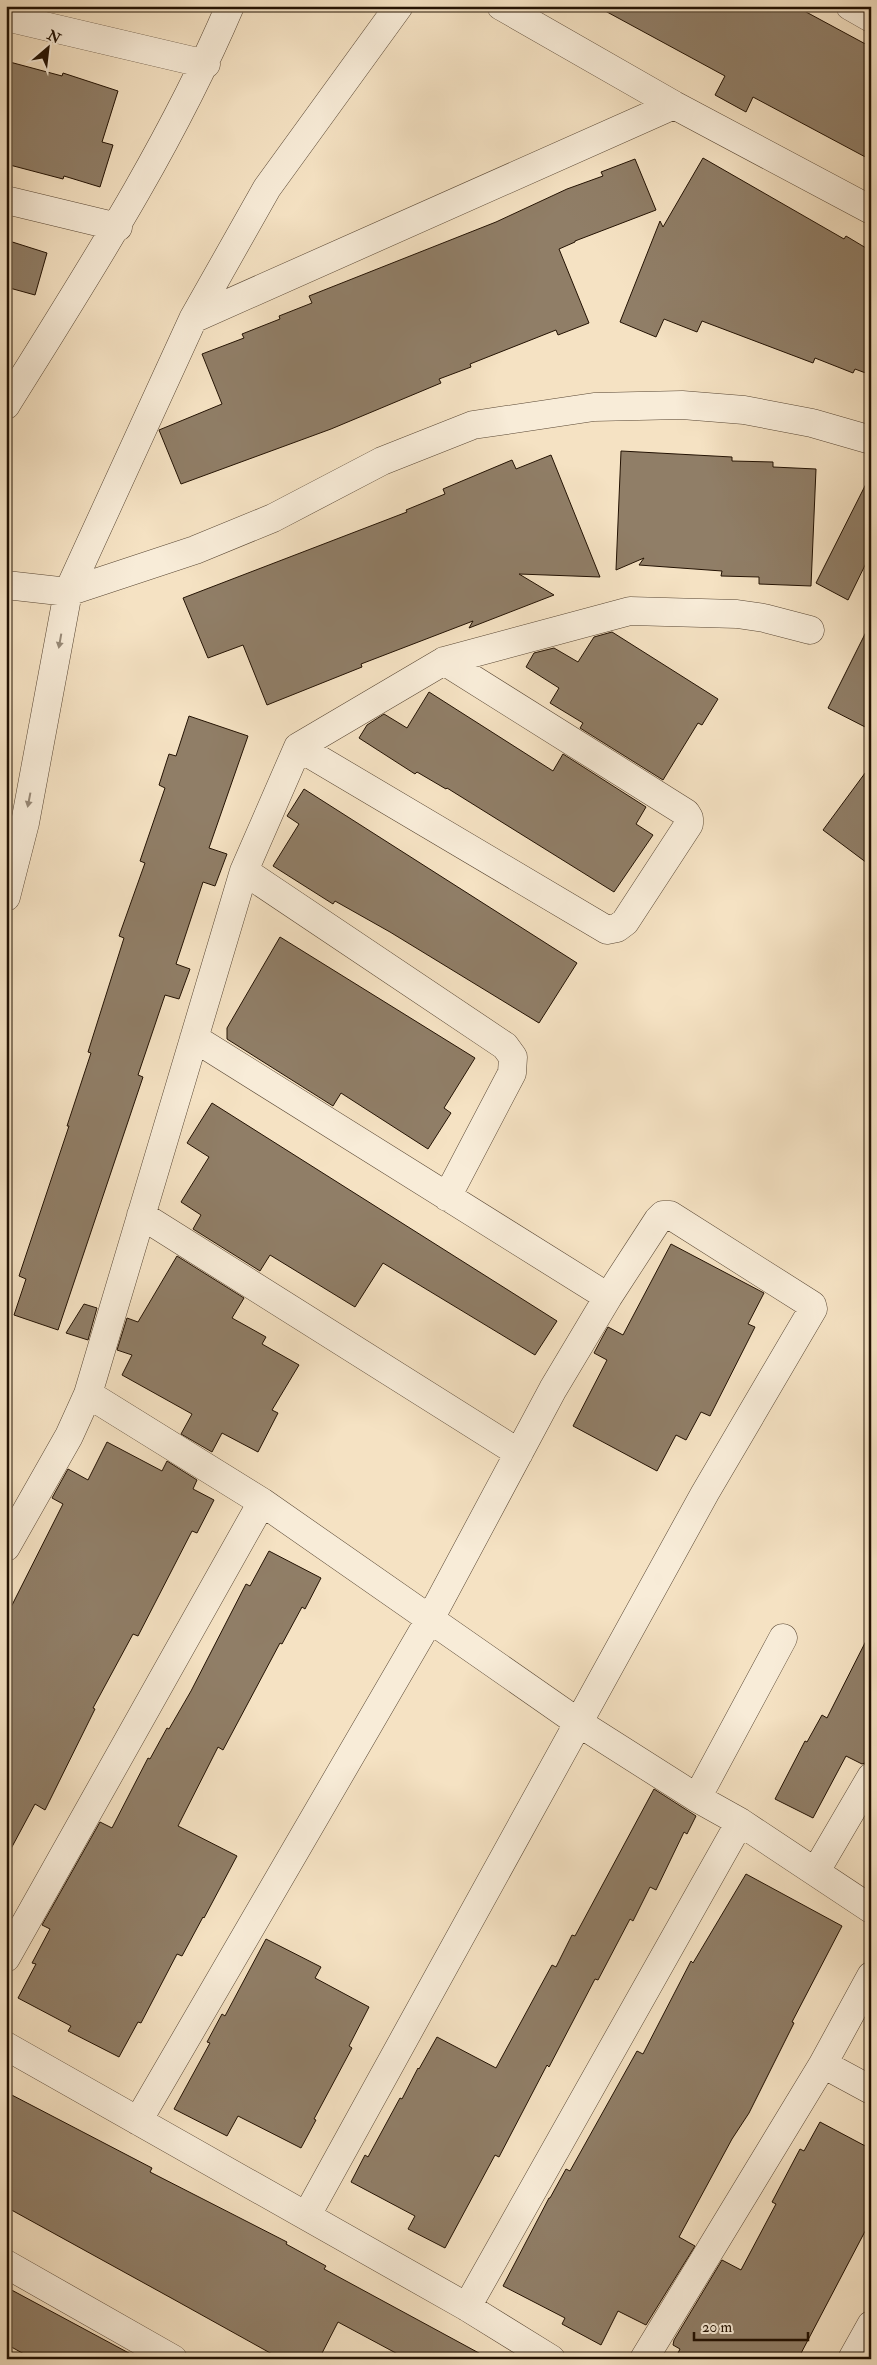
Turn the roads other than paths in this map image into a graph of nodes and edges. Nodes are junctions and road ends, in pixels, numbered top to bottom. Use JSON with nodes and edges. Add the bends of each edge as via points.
{"nodes":[{"id":1,"x":230,"y":6,"type":"edge"},
{"id":2,"x":399,"y":6,"type":"edge"},
{"id":3,"x":501,"y":6,"type":"edge"},
{"id":4,"x":850,"y":6,"type":"edge"},
{"id":5,"x":36,"y":15,"type":"edge"},
{"id":6,"x":6,"y":16,"type":"edge"},
{"id":7,"x":871,"y":18,"type":"edge"},
{"id":8,"x":206,"y":64,"type":"junction"},
{"id":9,"x":674,"y":105,"type":"junction"},
{"id":10,"x":6,"y":200,"type":"edge"},
{"id":11,"x":871,"y":210,"type":"edge"},
{"id":12,"x":118,"y":227,"type":"junction"},
{"id":13,"x":193,"y":319,"type":"junction"},
{"id":14,"x":13,"y":380,"type":"edge"},
{"id":15,"x":6,"y":405,"type":"edge"},
{"id":16,"x":871,"y":440,"type":"edge"},
{"id":17,"x":6,"y":585,"type":"edge"},
{"id":18,"x":68,"y":592,"type":"junction"},
{"id":19,"x":810,"y":630,"type":"dead end"},
{"id":20,"x":444,"y":661,"type":"junction"},
{"id":21,"x":298,"y":747,"type":"junction"},
{"id":22,"x":244,"y":872,"type":"junction"},
{"id":23,"x":6,"y":897,"type":"edge"},
{"id":24,"x":194,"y":1038,"type":"junction"},
{"id":25,"x":447,"y":1197,"type":"junction"},
{"id":26,"x":141,"y":1215,"type":"junction"},
{"id":27,"x":608,"y":1297,"type":"junction"},
{"id":28,"x":88,"y":1394,"type":"junction"},
{"id":29,"x":519,"y":1453,"type":"junction"},
{"id":30,"x":262,"y":1502,"type":"junction"},
{"id":31,"x":6,"y":1547,"type":"edge"},
{"id":32,"x":430,"y":1619,"type":"junction"},
{"id":33,"x":783,"y":1638,"type":"dead end"},
{"id":34,"x":579,"y":1723,"type":"junction"},
{"id":35,"x":871,"y":1777,"type":"edge"},
{"id":36,"x":697,"y":1798,"type":"junction"},
{"id":37,"x":740,"y":1822,"type":"junction"},
{"id":38,"x":816,"y":1871,"type":"junction"},
{"id":39,"x":871,"y":1909,"type":"edge"},
{"id":40,"x":6,"y":1958,"type":"edge"},
{"id":41,"x":871,"y":1976,"type":"edge"},
{"id":42,"x":6,"y":2046,"type":"edge"},
{"id":43,"x":823,"y":2064,"type":"junction"},
{"id":44,"x":871,"y":2090,"type":"edge"},
{"id":45,"x":138,"y":2121,"type":"junction"},
{"id":46,"x":307,"y":2215,"type":"junction"},
{"id":47,"x":6,"y":2264,"type":"edge"},
{"id":48,"x":467,"y":2307,"type":"junction"},
{"id":49,"x":871,"y":2325,"type":"edge"},
{"id":50,"x":173,"y":2359,"type":"edge"},
{"id":51,"x":551,"y":2359,"type":"edge"},
{"id":52,"x":644,"y":2359,"type":"edge"},
{"id":53,"x":852,"y":2359,"type":"edge"}],
"edges":[{"from":1,"to":8,"type":"street"},
{"from":2,"to":13,"type":"street","via":[[267,188]]},
{"from":3,"to":9,"type":"street"},
{"from":4,"to":7,"type":"street"},
{"from":5,"to":6,"type":"street"},
{"from":5,"to":8,"type":"street"},
{"from":8,"to":12,"type":"street"},
{"from":9,"to":11,"type":"street"},
{"from":9,"to":13,"type":"street"},
{"from":10,"to":12,"type":"street"},
{"from":12,"to":14,"type":"street"},
{"from":13,"to":18,"type":"street"},
{"from":14,"to":15,"type":"street"},
{"from":16,"to":18,"type":"street","via":[[812,423],[744,410],[682,406],[594,407],[473,425],[382,461],[273,518],[195,550]]},
{"from":17,"to":18,"type":"street"},
{"from":18,"to":23,"type":"street","one_way":true,"via":[[25,823]]},
{"from":19,"to":20,"type":"street","via":[[737,614],[630,611]]},
{"from":20,"to":21,"type":"street"},
{"from":20,"to":21,"type":"street","via":[[686,813],[689,824],[637,906],[617,928],[607,930]]},
{"from":21,"to":22,"type":"street"},
{"from":22,"to":24,"type":"street"},
{"from":22,"to":25,"type":"street","via":[[505,1046],[513,1058],[512,1073]]},
{"from":24,"to":25,"type":"street"},
{"from":24,"to":26,"type":"street"},
{"from":25,"to":27,"type":"street"},
{"from":26,"to":28,"type":"street"},
{"from":26,"to":29,"type":"street"},
{"from":27,"to":29,"type":"street"},
{"from":27,"to":34,"type":"street","via":[[658,1220],[663,1215],[670,1215],[812,1305],[813,1309],[705,1493]]},
{"from":28,"to":30,"type":"street"},
{"from":28,"to":31,"type":"street","via":[[69,1436]]},
{"from":29,"to":32,"type":"street"},
{"from":30,"to":32,"type":"street"},
{"from":30,"to":40,"type":"street"},
{"from":32,"to":34,"type":"street"},
{"from":32,"to":45,"type":"street"},
{"from":33,"to":36,"type":"street"},
{"from":34,"to":36,"type":"street"},
{"from":34,"to":46,"type":"street"},
{"from":35,"to":38,"type":"street"},
{"from":36,"to":37,"type":"street"},
{"from":37,"to":38,"type":"street"},
{"from":37,"to":48,"type":"street"},
{"from":38,"to":39,"type":"street"},
{"from":41,"to":43,"type":"street"},
{"from":42,"to":45,"type":"street"},
{"from":43,"to":44,"type":"street"},
{"from":43,"to":52,"type":"street"},
{"from":45,"to":46,"type":"street"},
{"from":46,"to":48,"type":"street"},
{"from":47,"to":50,"type":"street"},
{"from":48,"to":51,"type":"street"},
{"from":49,"to":53,"type":"street"}]}
